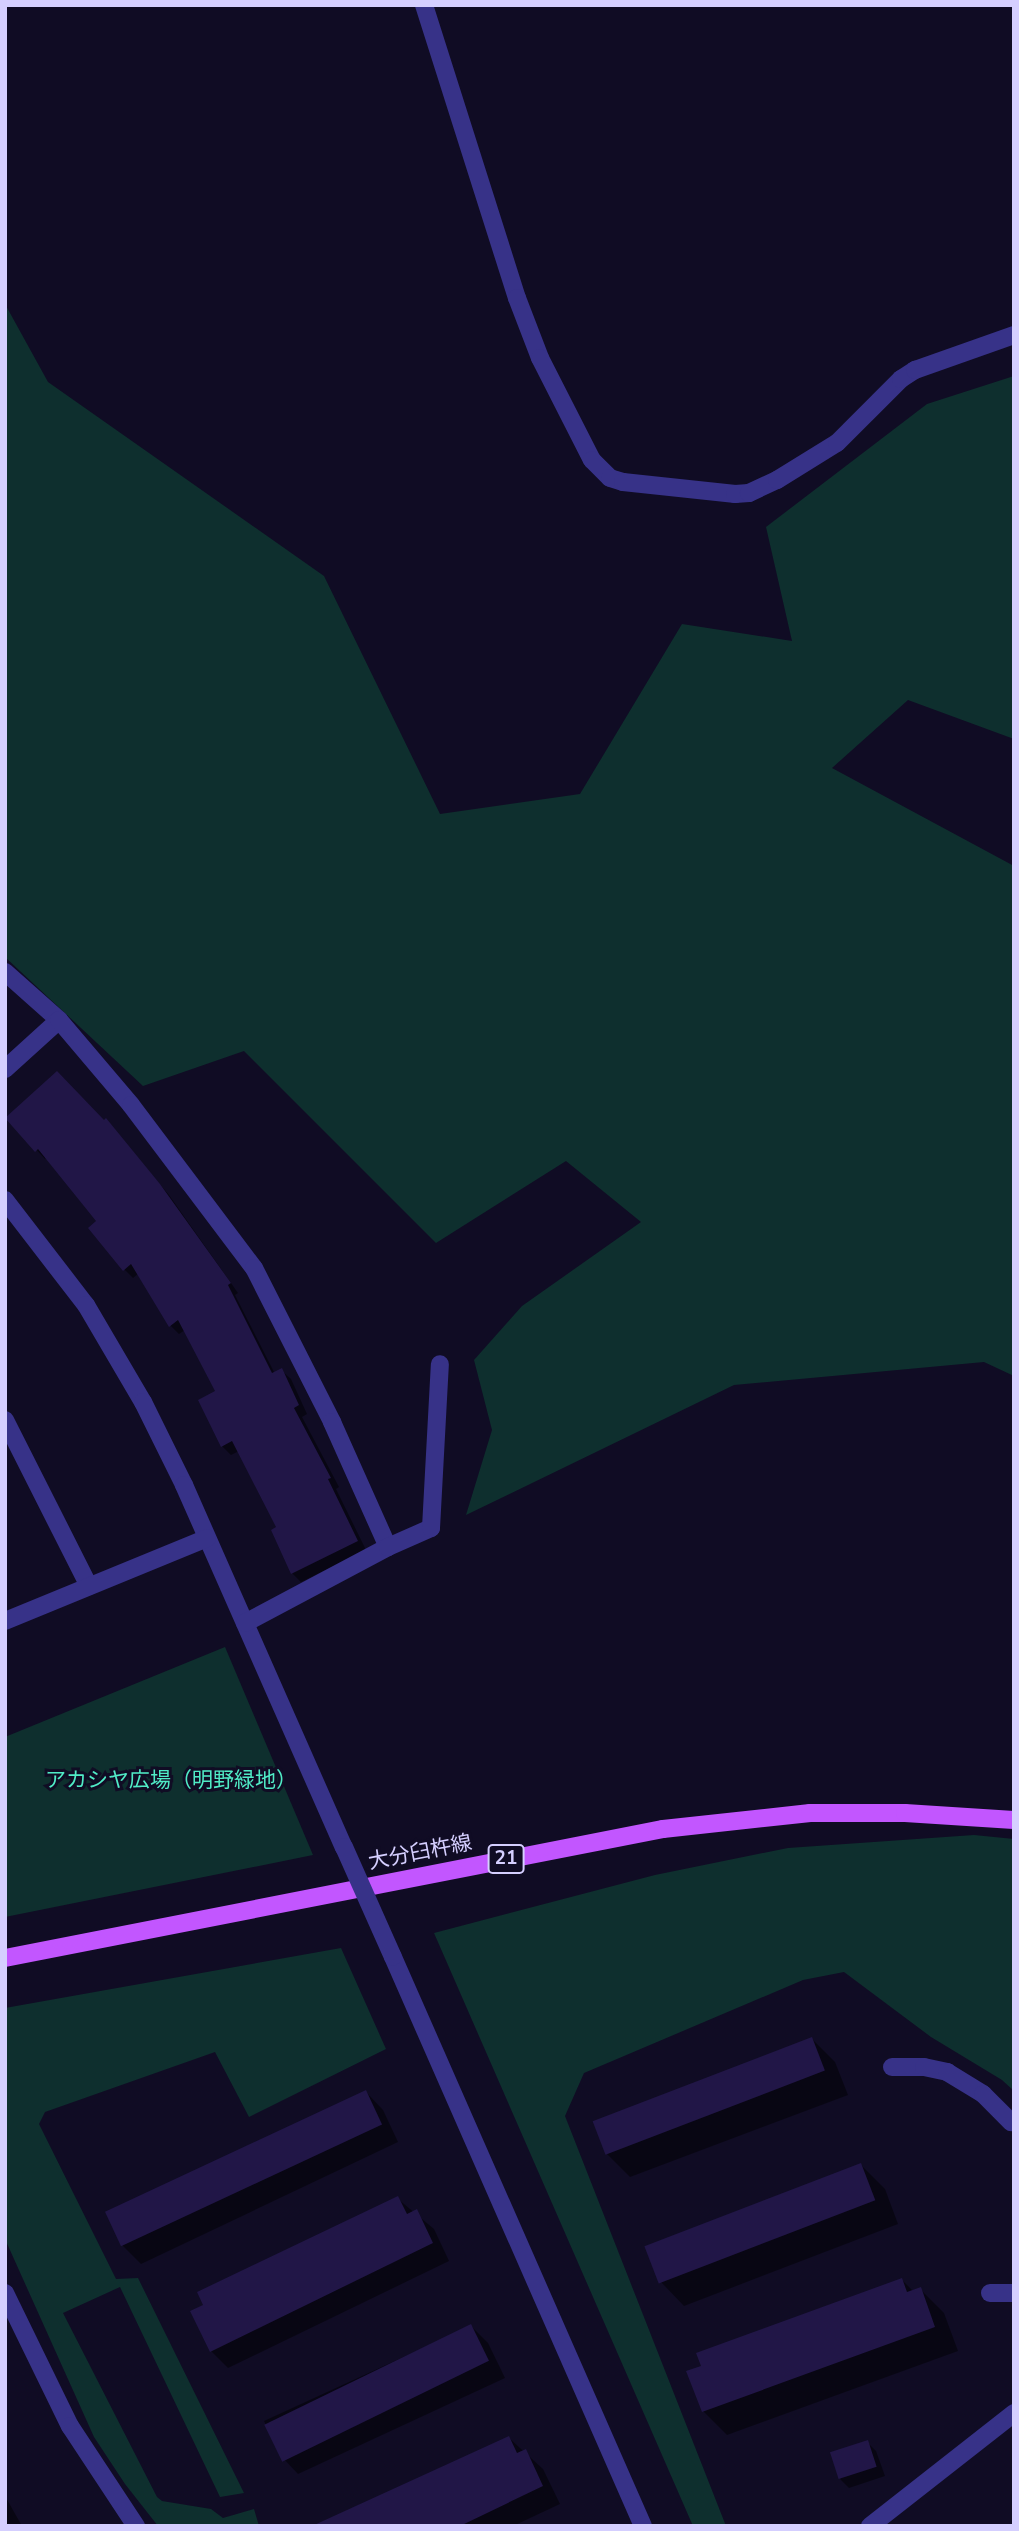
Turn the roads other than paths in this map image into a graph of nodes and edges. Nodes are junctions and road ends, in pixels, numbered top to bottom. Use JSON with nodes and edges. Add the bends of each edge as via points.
{"nodes":[{"id":1,"x":424,"y":5,"type":"edge"},
{"id":2,"x":1014,"y":335,"type":"edge"},
{"id":3,"x":5,"y":972,"type":"edge"},
{"id":4,"x":59,"y":1020,"type":"junction"},
{"id":5,"x":5,"y":1069,"type":"edge"},
{"id":6,"x":5,"y":1200,"type":"edge"},
{"id":7,"x":440,"y":1364,"type":"dead end"},
{"id":8,"x":5,"y":1420,"type":"edge"},
{"id":9,"x":207,"y":1538,"type":"junction"},
{"id":10,"x":388,"y":1547,"type":"junction"},
{"id":11,"x":89,"y":1586,"type":"junction"},
{"id":12,"x":5,"y":1621,"type":"edge"},
{"id":13,"x":245,"y":1623,"type":"junction"},
{"id":14,"x":1014,"y":1820,"type":"edge"},
{"id":15,"x":5,"y":1958,"type":"edge"},
{"id":16,"x":892,"y":2067,"type":"dead end"},
{"id":17,"x":1011,"y":2123,"type":"dead end"},
{"id":18,"x":990,"y":2293,"type":"dead end"},
{"id":19,"x":1014,"y":2293,"type":"edge"},
{"id":20,"x":5,"y":2294,"type":"edge"},
{"id":21,"x":1014,"y":2413,"type":"edge"},
{"id":22,"x":136,"y":2526,"type":"edge"},
{"id":23,"x":643,"y":2526,"type":"edge"},
{"id":24,"x":870,"y":2526,"type":"edge"}],
"edges":[{"from":1,"to":2,"type":"street","via":[[540,358],[592,460],[610,478],[735,495],[750,492],[837,443],[915,370]]},
{"from":3,"to":4,"type":"street"},
{"from":4,"to":5,"type":"street"},
{"from":4,"to":10,"type":"street","via":[[131,1105],[254,1268],[332,1422]]},
{"from":6,"to":9,"type":"street","via":[[100,1326],[163,1441]]},
{"from":7,"to":10,"type":"street","via":[[431,1528]]},
{"from":8,"to":11,"type":"street"},
{"from":9,"to":11,"type":"street"},
{"from":9,"to":13,"type":"street"},
{"from":10,"to":13,"type":"street"},
{"from":11,"to":12,"type":"street"},
{"from":13,"to":23,"type":"street","bridge":true},
{"from":14,"to":15,"type":"main road","name":"大分臼杵線","number":"21","via":[[810,1813],[663,1829]]},
{"from":16,"to":17,"type":"street","via":[[947,2072],[984,2094]]},
{"from":18,"to":19,"type":"street"},
{"from":20,"to":22,"type":"street","via":[[70,2426]]},
{"from":21,"to":24,"type":"street"}]}
